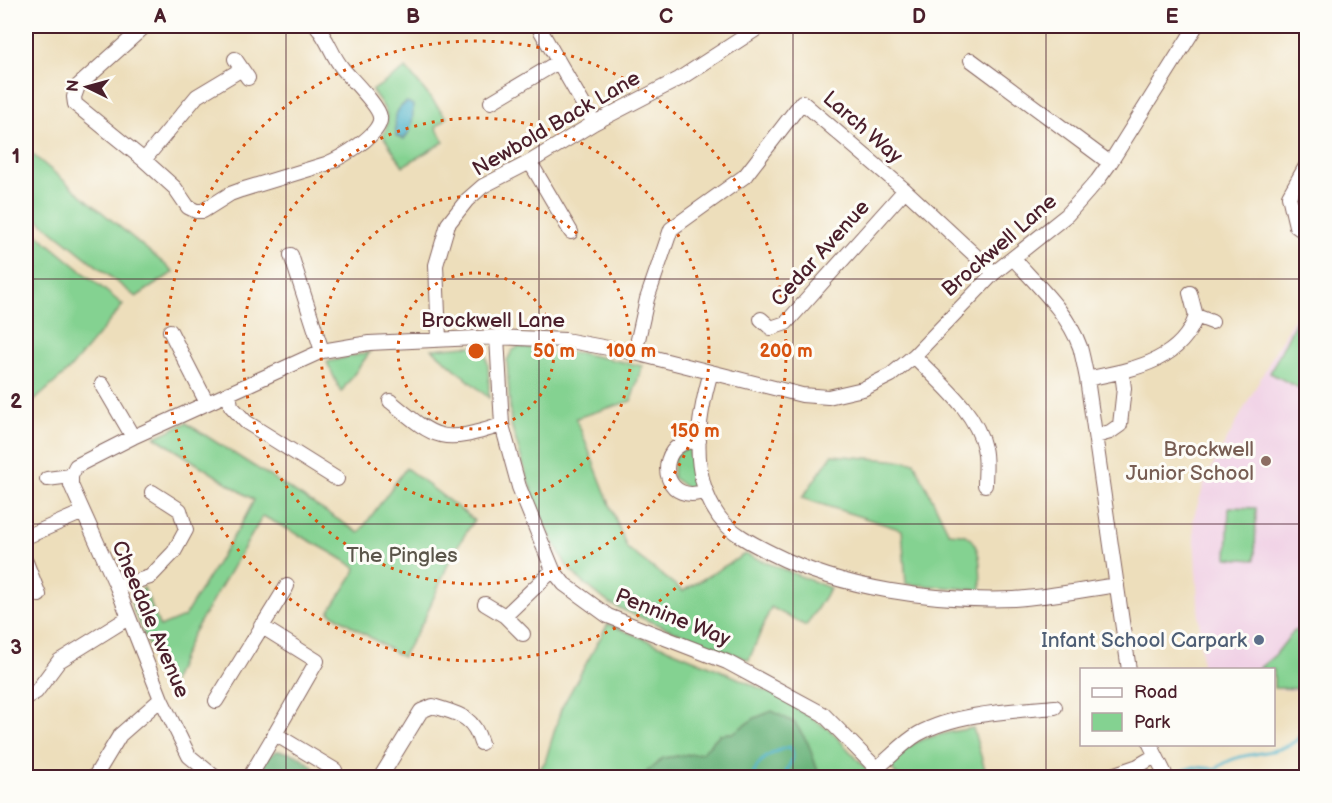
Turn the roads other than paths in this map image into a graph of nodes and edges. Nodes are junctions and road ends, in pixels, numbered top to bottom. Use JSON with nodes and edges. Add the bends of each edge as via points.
{"nodes":[{"id":1,"x":145,"y":26,"type":"edge"},
{"id":2,"x":316,"y":26,"type":"edge"},
{"id":3,"x":538,"y":26,"type":"edge"},
{"id":4,"x":761,"y":26,"type":"edge"},
{"id":5,"x":1196,"y":26,"type":"edge"},
{"id":6,"x":980,"y":61,"type":"dead end"},
{"id":7,"x":558,"y":62,"type":"junction"},
{"id":8,"x":242,"y":68,"type":"dead end"},
{"id":9,"x":491,"y":102,"type":"dead end"},
{"id":10,"x":594,"y":123,"type":"junction"},
{"id":11,"x":144,"y":159,"type":"junction"},
{"id":12,"x":530,"y":162,"type":"junction"},
{"id":13,"x":1110,"y":163,"type":"junction"},
{"id":14,"x":1306,"y":166,"type":"edge"},
{"id":15,"x":905,"y":190,"type":"junction"},
{"id":16,"x":570,"y":232,"type":"dead end"},
{"id":17,"x":1306,"y":233,"type":"edge"},
{"id":18,"x":291,"y":255,"type":"dead end"},
{"id":19,"x":1013,"y":258,"type":"junction"},
{"id":20,"x":994,"y":273,"type":"junction"},
{"id":21,"x":1190,"y":293,"type":"dead end"},
{"id":22,"x":1196,"y":316,"type":"junction"},
{"id":23,"x":761,"y":319,"type":"dead end"},
{"id":24,"x":1212,"y":322,"type":"dead end"},
{"id":25,"x":170,"y":331,"type":"dead end"},
{"id":26,"x":497,"y":337,"type":"junction"},
{"id":27,"x":439,"y":339,"type":"junction"},
{"id":28,"x":322,"y":351,"type":"junction"},
{"id":29,"x":635,"y":353,"type":"junction"},
{"id":30,"x":914,"y":356,"type":"junction"},
{"id":31,"x":711,"y":372,"type":"junction"},
{"id":32,"x":1122,"y":373,"type":"junction"},
{"id":33,"x":1087,"y":379,"type":"junction"},
{"id":34,"x":102,"y":384,"type":"dead end"},
{"id":35,"x":229,"y":393,"type":"junction"},
{"id":36,"x":390,"y":401,"type":"dead end"},
{"id":37,"x":207,"y":403,"type":"junction"},
{"id":38,"x":502,"y":425,"type":"junction"},
{"id":39,"x":1096,"y":436,"type":"junction"},
{"id":40,"x":133,"y":437,"type":"junction"},
{"id":41,"x":699,"y":441,"type":"junction"},
{"id":42,"x":73,"y":471,"type":"junction"},
{"id":43,"x":982,"y":478,"type":"dead end"},
{"id":44,"x":46,"y":479,"type":"dead end"},
{"id":45,"x":337,"y":479,"type":"dead end"},
{"id":46,"x":706,"y":491,"type":"junction"},
{"id":47,"x":152,"y":492,"type":"dead end"},
{"id":48,"x":83,"y":512,"type":"junction"},
{"id":49,"x":26,"y":537,"type":"edge"},
{"id":50,"x":26,"y":562,"type":"edge"},
{"id":51,"x":553,"y":570,"type":"junction"},
{"id":52,"x":1117,"y":585,"type":"junction"},
{"id":53,"x":287,"y":586,"type":"dead end"},
{"id":54,"x":117,"y":587,"type":"junction"},
{"id":55,"x":39,"y":595,"type":"dead end"},
{"id":56,"x":485,"y":604,"type":"dead end"},
{"id":57,"x":505,"y":616,"type":"junction"},
{"id":58,"x":128,"y":618,"type":"junction"},
{"id":59,"x":261,"y":626,"type":"junction"},
{"id":60,"x":523,"y":634,"type":"dead end"},
{"id":61,"x":1129,"y":668,"type":"edge"},
{"id":62,"x":26,"y":698,"type":"edge"},
{"id":63,"x":161,"y":699,"type":"junction"},
{"id":64,"x":216,"y":701,"type":"dead end"},
{"id":65,"x":1055,"y":707,"type":"dead end"},
{"id":66,"x":275,"y":734,"type":"junction"},
{"id":67,"x":481,"y":743,"type":"dead end"},
{"id":68,"x":1153,"y":750,"type":"edge"},
{"id":69,"x":882,"y":772,"type":"edge"},
{"id":70,"x":337,"y":775,"type":"edge"},
{"id":71,"x":1166,"y":775,"type":"edge"},
{"id":72,"x":94,"y":777,"type":"edge"},
{"id":73,"x":216,"y":777,"type":"edge"},
{"id":74,"x":249,"y":777,"type":"edge"},
{"id":75,"x":380,"y":777,"type":"edge"},
{"id":76,"x":1103,"y":777,"type":"edge"}],
"edges":[{"from":1,"to":11,"type":"street","via":[[78,86],[74,97],[75,105]]},
{"from":2,"to":11,"type":"street","via":[[339,63],[381,116],[374,133],[337,159],[230,194],[203,212],[188,207],[175,188]]},
{"from":3,"to":7,"type":"street"},
{"from":4,"to":10,"type":"street","name":"Newbold Back Lane","via":[[679,79]]},
{"from":5,"to":13,"type":"street","name":"Brockwell Lane"},
{"from":6,"to":13,"type":"street"},
{"from":7,"to":9,"type":"street"},
{"from":7,"to":10,"type":"street"},
{"from":8,"to":11,"type":"street","via":[[197,96]]},
{"from":10,"to":12,"type":"street","name":"Newbold Back Lane"},
{"from":12,"to":16,"type":"street"},
{"from":12,"to":27,"type":"street","name":"Newbold Back Lane","via":[[483,186],[448,224],[436,265]]},
{"from":13,"to":19,"type":"street","name":"Brockwell Lane","via":[[1067,216]]},
{"from":14,"to":17,"type":"street","via":[[1289,196],[1296,226]]},
{"from":15,"to":20,"type":"street","name":"Larch Way"},
{"from":15,"to":23,"type":"street","name":"Cedar Avenue","via":[[786,323],[771,328]]},
{"from":15,"to":29,"type":"street","name":"Larch Way","via":[[802,102],[745,176],[671,229],[647,300]]},
{"from":18,"to":28,"type":"street"},
{"from":19,"to":20,"type":"street","name":"Brockwell Lane"},
{"from":19,"to":33,"type":"street","via":[[1068,323],[1080,347]]},
{"from":20,"to":30,"type":"street","name":"Brockwell Lane"},
{"from":21,"to":22,"type":"street"},
{"from":22,"to":24,"type":"street"},
{"from":22,"to":32,"type":"street","via":[[1186,336],[1174,347],[1146,365]]},
{"from":25,"to":37,"type":"street"},
{"from":26,"to":27,"type":"street","name":"Brockwell Lane"},
{"from":26,"to":29,"type":"street","name":"Brockwell Lane","via":[[565,340]]},
{"from":26,"to":38,"type":"street","name":"Pennine Way"},
{"from":27,"to":28,"type":"street","name":"Brockwell Lane","via":[[369,343]]},
{"from":28,"to":35,"type":"street","name":"Brockwell Lane"},
{"from":29,"to":31,"type":"street","name":"Brockwell Lane"},
{"from":30,"to":31,"type":"street","name":"Brockwell Lane","via":[[891,375],[863,389],[828,397],[801,395]]},
{"from":30,"to":43,"type":"street","via":[[971,416],[980,431],[985,450]]},
{"from":31,"to":41,"type":"street"},
{"from":32,"to":33,"type":"street"},
{"from":32,"to":39,"type":"street","via":[[1119,425]]},
{"from":33,"to":39,"type":"street"},
{"from":34,"to":40,"type":"street"},
{"from":35,"to":37,"type":"street","name":"Brockwell Lane"},
{"from":35,"to":45,"type":"street","via":[[231,406],[246,422]]},
{"from":36,"to":38,"type":"street","via":[[424,430],[444,437],[466,436]]},
{"from":37,"to":40,"type":"street","name":"Brockwell Lane"},
{"from":38,"to":51,"type":"street","name":"Pennine Way","via":[[519,487]]},
{"from":39,"to":52,"type":"street"},
{"from":40,"to":42,"type":"street","name":"Brockwell Lane"},
{"from":41,"to":46,"type":"street","via":[[698,460]]},
{"from":41,"to":46,"type":"street","via":[[679,445],[674,451],[669,458],[669,480],[682,493]]},
{"from":42,"to":44,"type":"street","name":"Brockwell Lane"},
{"from":42,"to":48,"type":"street","name":"Cheedale Avenue","via":[[71,485]]},
{"from":46,"to":52,"type":"street","via":[[720,518],[747,541],[792,564],[847,583],[974,599],[1015,599]]},
{"from":47,"to":54,"type":"street","via":[[180,510],[186,530],[174,552],[150,577]]},
{"from":48,"to":49,"type":"street"},
{"from":48,"to":54,"type":"street","name":"Cheedale Avenue"},
{"from":50,"to":55,"type":"street"},
{"from":51,"to":57,"type":"street"},
{"from":51,"to":69,"type":"street","name":"Pennine Way","via":[[564,584],[608,616],[727,662],[823,714]]},
{"from":52,"to":61,"type":"street"},
{"from":53,"to":59,"type":"street"},
{"from":54,"to":58,"type":"street","name":"Cheedale Avenue"},
{"from":56,"to":57,"type":"street"},
{"from":57,"to":60,"type":"street"},
{"from":58,"to":62,"type":"street","via":[[59,661],[36,692]]},
{"from":58,"to":63,"type":"street","name":"Cheedale Avenue"},
{"from":59,"to":64,"type":"street"},
{"from":59,"to":66,"type":"street","via":[[317,661]]},
{"from":63,"to":72,"type":"street","via":[[120,735]]},
{"from":63,"to":73,"type":"street","name":"Cheedale Avenue","via":[[189,756]]},
{"from":65,"to":69,"type":"street","via":[[955,720],[917,735]]},
{"from":66,"to":70,"type":"street"},
{"from":66,"to":74,"type":"street"},
{"from":67,"to":75,"type":"street","via":[[474,725],[460,715],[432,706],[421,711]]},
{"from":68,"to":71,"type":"street"},
{"from":68,"to":76,"type":"street","via":[[1138,766]]}]}
